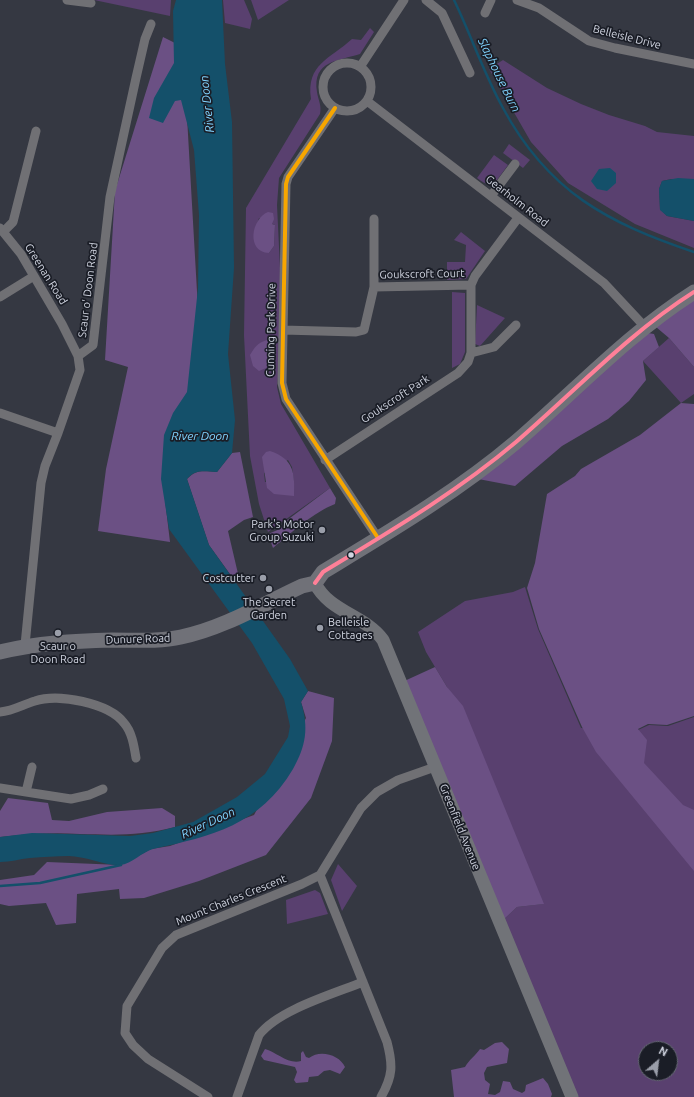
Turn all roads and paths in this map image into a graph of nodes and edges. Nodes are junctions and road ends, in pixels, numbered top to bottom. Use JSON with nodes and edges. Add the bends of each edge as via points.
{"nodes":[{"id":1,"x":67,"y":0,"type":"edge"},
{"id":2,"x":404,"y":0,"type":"edge"},
{"id":3,"x":426,"y":0,"type":"edge"},
{"id":4,"x":491,"y":0,"type":"edge"},
{"id":5,"x":517,"y":0,"type":"edge"},
{"id":6,"x":91,"y":3,"type":"dead end"},
{"id":7,"x":485,"y":13,"type":"dead end"},
{"id":8,"x":151,"y":24,"type":"dead end"},
{"id":9,"x":694,"y":64,"type":"edge"},
{"id":10,"x":360,"y":67,"type":"junction"},
{"id":11,"x":470,"y":73,"type":"dead end"},
{"id":12,"x":367,"y":101,"type":"junction"},
{"id":13,"x":335,"y":108,"type":"junction"},
{"id":14,"x":36,"y":131,"type":"dead end"},
{"id":15,"x":515,"y":164,"type":"dead end"},
{"id":16,"x":491,"y":196,"type":"junction"},
{"id":17,"x":518,"y":218,"type":"junction"},
{"id":18,"x":374,"y":219,"type":"dead end"},
{"id":19,"x":2,"y":230,"type":"edge"},
{"id":20,"x":34,"y":276,"type":"junction"},
{"id":21,"x":471,"y":285,"type":"junction"},
{"id":22,"x":374,"y":287,"type":"junction"},
{"id":23,"x":694,"y":292,"type":"edge"},
{"id":24,"x":0,"y":297,"type":"edge"},
{"id":25,"x":516,"y":325,"type":"dead end"},
{"id":26,"x":646,"y":328,"type":"junction"},
{"id":27,"x":282,"y":330,"type":"junction"},
{"id":28,"x":471,"y":353,"type":"junction"},
{"id":29,"x":78,"y":356,"type":"junction"},
{"id":30,"x":0,"y":413,"type":"edge"},
{"id":31,"x":58,"y":433,"type":"junction"},
{"id":32,"x":324,"y":460,"type":"junction"},
{"id":33,"x":378,"y":538,"type":"junction"},
{"id":34,"x":315,"y":583,"type":"junction"},
{"id":35,"x":25,"y":645,"type":"junction"},
{"id":36,"x":0,"y":652,"type":"edge"},
{"id":37,"x":0,"y":712,"type":"edge"},
{"id":38,"x":136,"y":758,"type":"dead end"},
{"id":39,"x":32,"y":767,"type":"dead end"},
{"id":40,"x":435,"y":767,"type":"junction"},
{"id":41,"x":0,"y":788,"type":"edge"},
{"id":42,"x":103,"y":788,"type":"dead end"},
{"id":43,"x":26,"y":792,"type":"junction"},
{"id":44,"x":320,"y":875,"type":"junction"},
{"id":45,"x":363,"y":982,"type":"junction"},
{"id":46,"x":208,"y":1097,"type":"edge"},
{"id":47,"x":237,"y":1097,"type":"edge"},
{"id":48,"x":381,"y":1097,"type":"edge"},
{"id":49,"x":572,"y":1097,"type":"edge"}],
"edges":[{"from":1,"to":6,"type":"street"},
{"from":2,"to":10,"type":"street"},
{"from":3,"to":11,"type":"street","via":[[442,13]]},
{"from":4,"to":7,"type":"street"},
{"from":5,"to":9,"type":"street","name":"Belleisle Drive","via":[[539,8],[589,41]]},
{"from":8,"to":29,"type":"street","name":"Scaur o' Doon Road","via":[[145,39],[110,197],[93,345]]},
{"from":10,"to":12,"type":"street","via":[[371,83]]},
{"from":10,"to":13,"type":"street","via":[[347,63],[340,64],[328,72],[323,92],[329,104]]},
{"from":12,"to":13,"type":"street","via":[[352,111],[346,112]]},
{"from":12,"to":16,"type":"street","name":"Gearholm Road"},
{"from":13,"to":27,"type":"street","name":"Cunning Park Drive","via":[[288,177],[286,184]]},
{"from":14,"to":19,"type":"street","via":[[13,222]]},
{"from":15,"to":16,"type":"street"},
{"from":16,"to":17,"type":"street","name":"Gearholm Road"},
{"from":17,"to":21,"type":"street"},
{"from":17,"to":26,"type":"street","name":"Gearholm Road","via":[[604,283]]},
{"from":18,"to":22,"type":"street"},
{"from":19,"to":20,"type":"street","name":"Greenan Road"},
{"from":20,"to":24,"type":"street"},
{"from":20,"to":29,"type":"street","name":"Greenan Road"},
{"from":21,"to":22,"type":"street","name":"Goukscroft Court"},
{"from":21,"to":28,"type":"street"},
{"from":22,"to":27,"type":"street","via":[[364,330]]},
{"from":23,"to":26,"type":"main road"},
{"from":25,"to":28,"type":"street","via":[[494,347]]},
{"from":26,"to":33,"type":"main road","via":[[515,443],[472,477]]},
{"from":27,"to":32,"type":"street","name":"Cunning Park Drive","via":[[282,383],[286,399]]},
{"from":28,"to":32,"type":"street","name":"Goukscroft Park","via":[[468,362],[458,373]]},
{"from":29,"to":31,"type":"street","via":[[80,370]]},
{"from":30,"to":31,"type":"street"},
{"from":31,"to":35,"type":"street","via":[[44,466],[38,499]]},
{"from":32,"to":33,"type":"street","name":"Cunning Park Drive"},
{"from":33,"to":34,"type":"main road","via":[[323,572]]},
{"from":34,"to":35,"type":"main road","name":"Dunure Road","via":[[302,586],[210,629],[181,637]]},
{"from":34,"to":40,"type":"street","name":"Greenfield Avenue","via":[[320,593],[338,609],[368,625],[383,640]]},
{"from":35,"to":36,"type":"main road","name":"Dunure Road"},
{"from":37,"to":38,"type":"street","via":[[14,710],[36,700],[56,699],[103,707],[125,723]]},
{"from":39,"to":43,"type":"street"},
{"from":40,"to":44,"type":"street","via":[[398,780],[377,792],[361,808]]},
{"from":40,"to":49,"type":"street","name":"Greenfield Avenue"},
{"from":41,"to":43,"type":"street"},
{"from":42,"to":43,"type":"street","via":[[89,795],[70,799]]},
{"from":44,"to":45,"type":"street"},
{"from":44,"to":46,"type":"street","name":"Mount Charles Crescent","via":[[176,935],[162,948],[127,1006],[125,1033],[133,1045],[148,1059]]},
{"from":45,"to":47,"type":"street","via":[[285,1014],[265,1028],[259,1035]]},
{"from":45,"to":48,"type":"street","via":[[392,1061],[388,1086]]}]}
